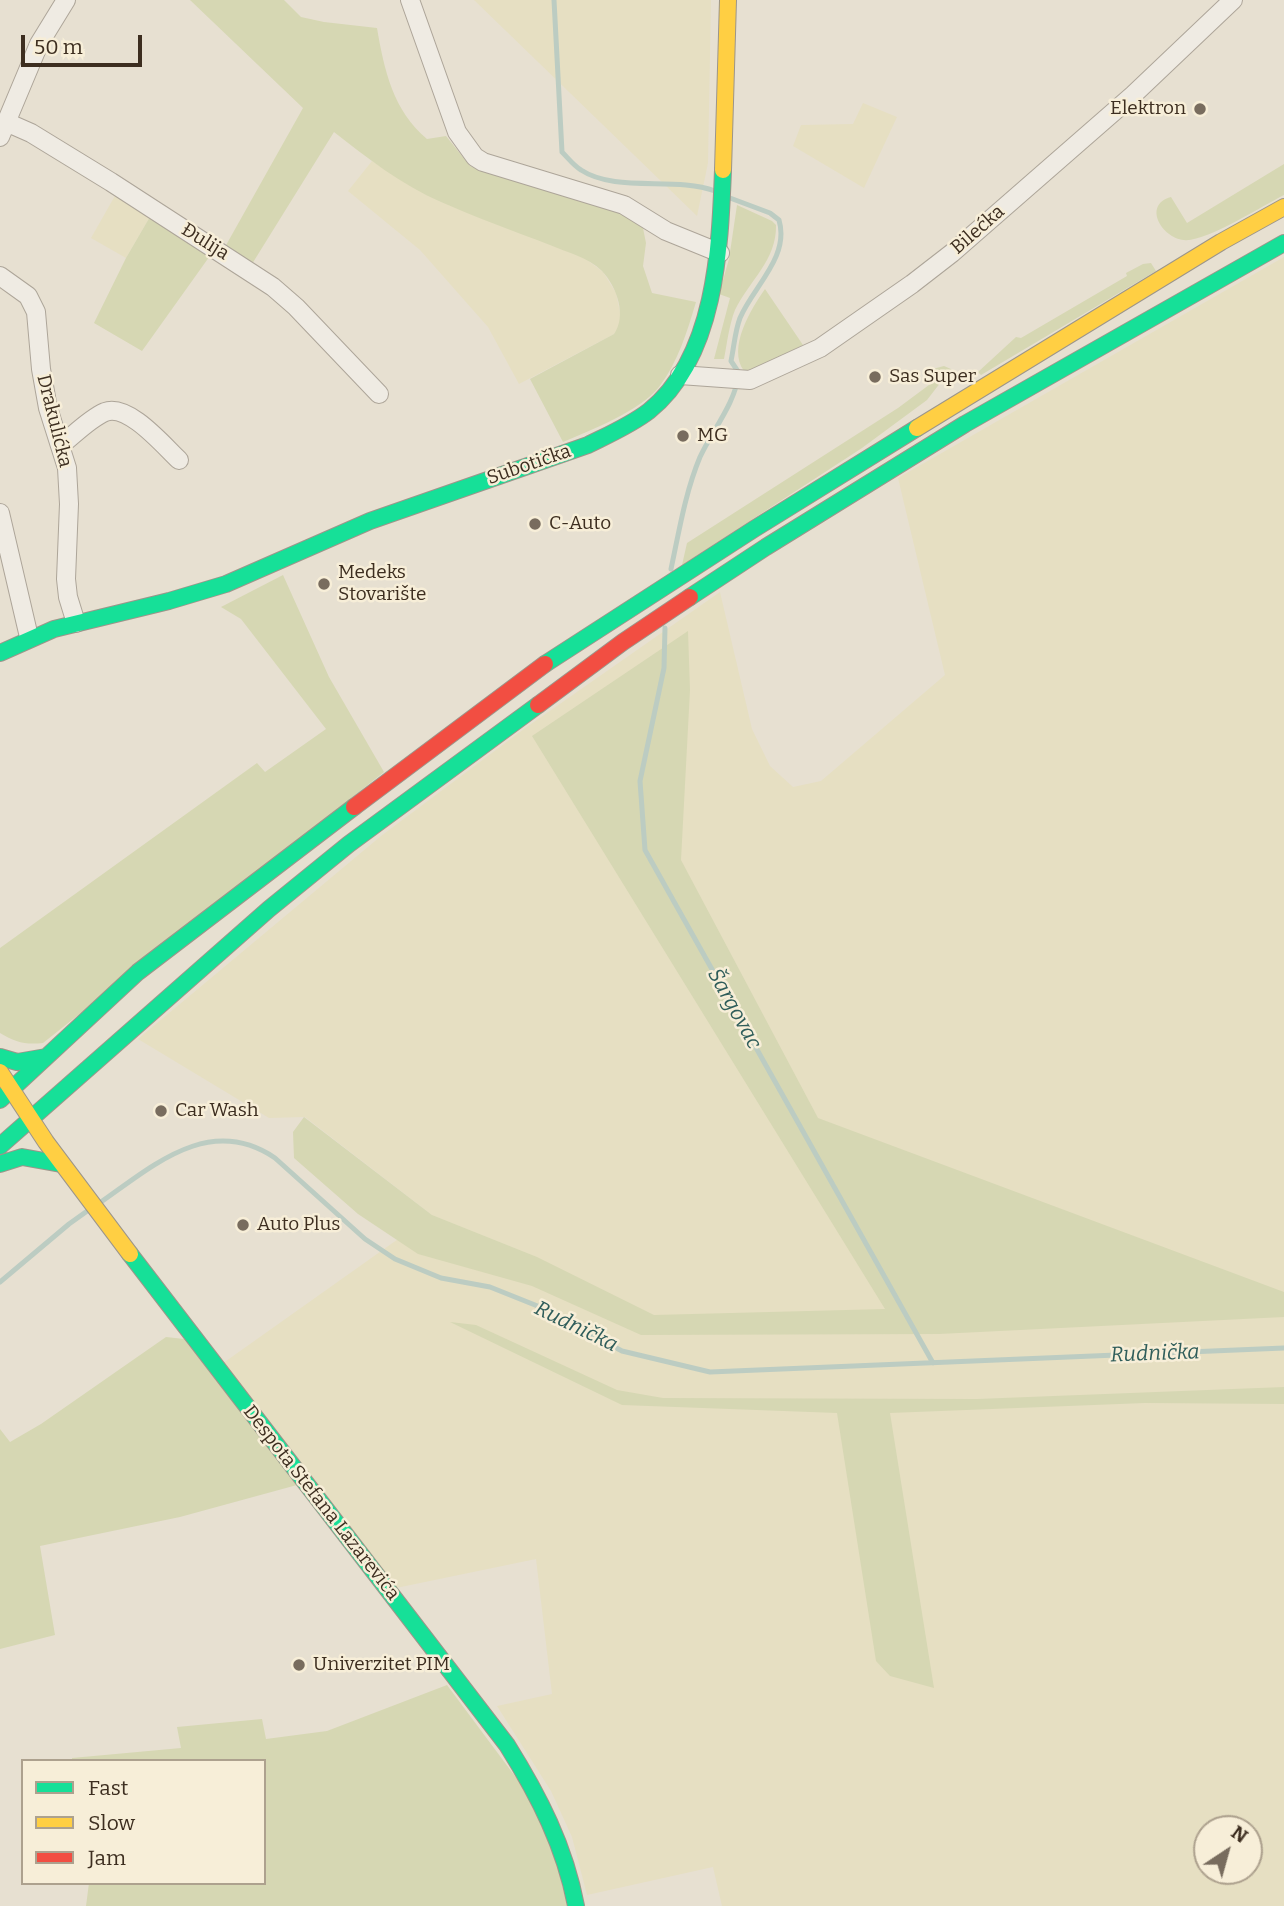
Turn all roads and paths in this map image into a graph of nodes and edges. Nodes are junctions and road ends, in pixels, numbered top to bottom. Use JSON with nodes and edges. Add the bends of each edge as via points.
{"nodes":[{"id":1,"x":66,"y":0,"type":"edge"},
{"id":2,"x":410,"y":0,"type":"edge"},
{"id":3,"x":728,"y":0,"type":"edge"},
{"id":4,"x":1233,"y":0,"type":"edge"},
{"id":5,"x":3,"y":130,"type":"edge"},
{"id":6,"x":1284,"y":207,"type":"edge"},
{"id":7,"x":1284,"y":243,"type":"edge"},
{"id":8,"x":720,"y":253,"type":"junction"},
{"id":9,"x":0,"y":275,"type":"edge"},
{"id":10,"x":680,"y":375,"type":"junction"},
{"id":11,"x":379,"y":394,"type":"dead end"},
{"id":12,"x":61,"y":445,"type":"junction"},
{"id":13,"x":179,"y":460,"type":"dead end"},
{"id":14,"x":0,"y":513,"type":"edge"},
{"id":15,"x":76,"y":623,"type":"junction"},
{"id":16,"x":29,"y":637,"type":"junction"},
{"id":17,"x":0,"y":653,"type":"edge"},
{"id":18,"x":0,"y":1057,"type":"edge"},
{"id":19,"x":46,"y":1057,"type":"junction"},
{"id":20,"x":0,"y":1072,"type":"edge"},
{"id":21,"x":67,"y":1085,"type":"junction"},
{"id":22,"x":5,"y":1095,"type":"edge"},
{"id":23,"x":29,"y":1119,"type":"junction"},
{"id":24,"x":47,"y":1145,"type":"junction"},
{"id":25,"x":0,"y":1146,"type":"edge"},
{"id":26,"x":0,"y":1164,"type":"edge"},
{"id":27,"x":61,"y":1164,"type":"junction"},
{"id":28,"x":576,"y":1906,"type":"edge"}],
"edges":[{"from":1,"to":5,"type":"street","via":[[39,44]]},
{"from":2,"to":8,"type":"street","via":[[457,132],[475,157],[624,205],[666,231]]},
{"from":3,"to":8,"type":"main road","name":"Subotička"},
{"from":4,"to":10,"type":"street","name":"Bilećka","via":[[1133,95],[932,269],[820,348],[750,380]]},
{"from":5,"to":11,"type":"street","name":"Đulija","via":[[43,140],[266,281]]},
{"from":6,"to":19,"type":"main road","via":[[1096,318],[554,657],[173,944]]},
{"from":7,"to":21,"type":"main road","via":[[965,424],[623,642],[349,844]]},
{"from":8,"to":10,"type":"main road","name":"Subotička","via":[[705,313]]},
{"from":9,"to":12,"type":"street","name":"Drakulićka","via":[[28,296],[36,312],[48,408]]},
{"from":10,"to":15,"type":"main road","name":"Subotička","via":[[639,420],[595,441],[414,505],[226,584]]},
{"from":12,"to":13,"type":"street","via":[[104,413],[118,411],[143,426]]},
{"from":12,"to":15,"type":"street","name":"Drakulićka","via":[[69,486],[66,579]]},
{"from":14,"to":16,"type":"street"},
{"from":15,"to":16,"type":"main road","name":"Subotička"},
{"from":16,"to":17,"type":"main road","name":"Subotička"},
{"from":18,"to":19,"type":"main road","via":[[17,1062]]},
{"from":19,"to":22,"type":"main road"},
{"from":20,"to":22,"type":"main road","name":"Despota Stefana Lazarevića"},
{"from":21,"to":23,"type":"main road"},
{"from":21,"to":24,"type":"main road","via":[[46,1116]]},
{"from":22,"to":23,"type":"main road","name":"Despota Stefana Lazarevića"},
{"from":23,"to":24,"type":"main road","name":"Despota Stefana Lazarevića"},
{"from":23,"to":25,"type":"main road"},
{"from":24,"to":27,"type":"main road","name":"Despota Stefana Lazarevića"},
{"from":26,"to":27,"type":"main road","via":[[29,1157]]},
{"from":27,"to":28,"type":"main road","name":"Despota Stefana Lazarevića","via":[[507,1745],[531,1783],[563,1852]]}]}
